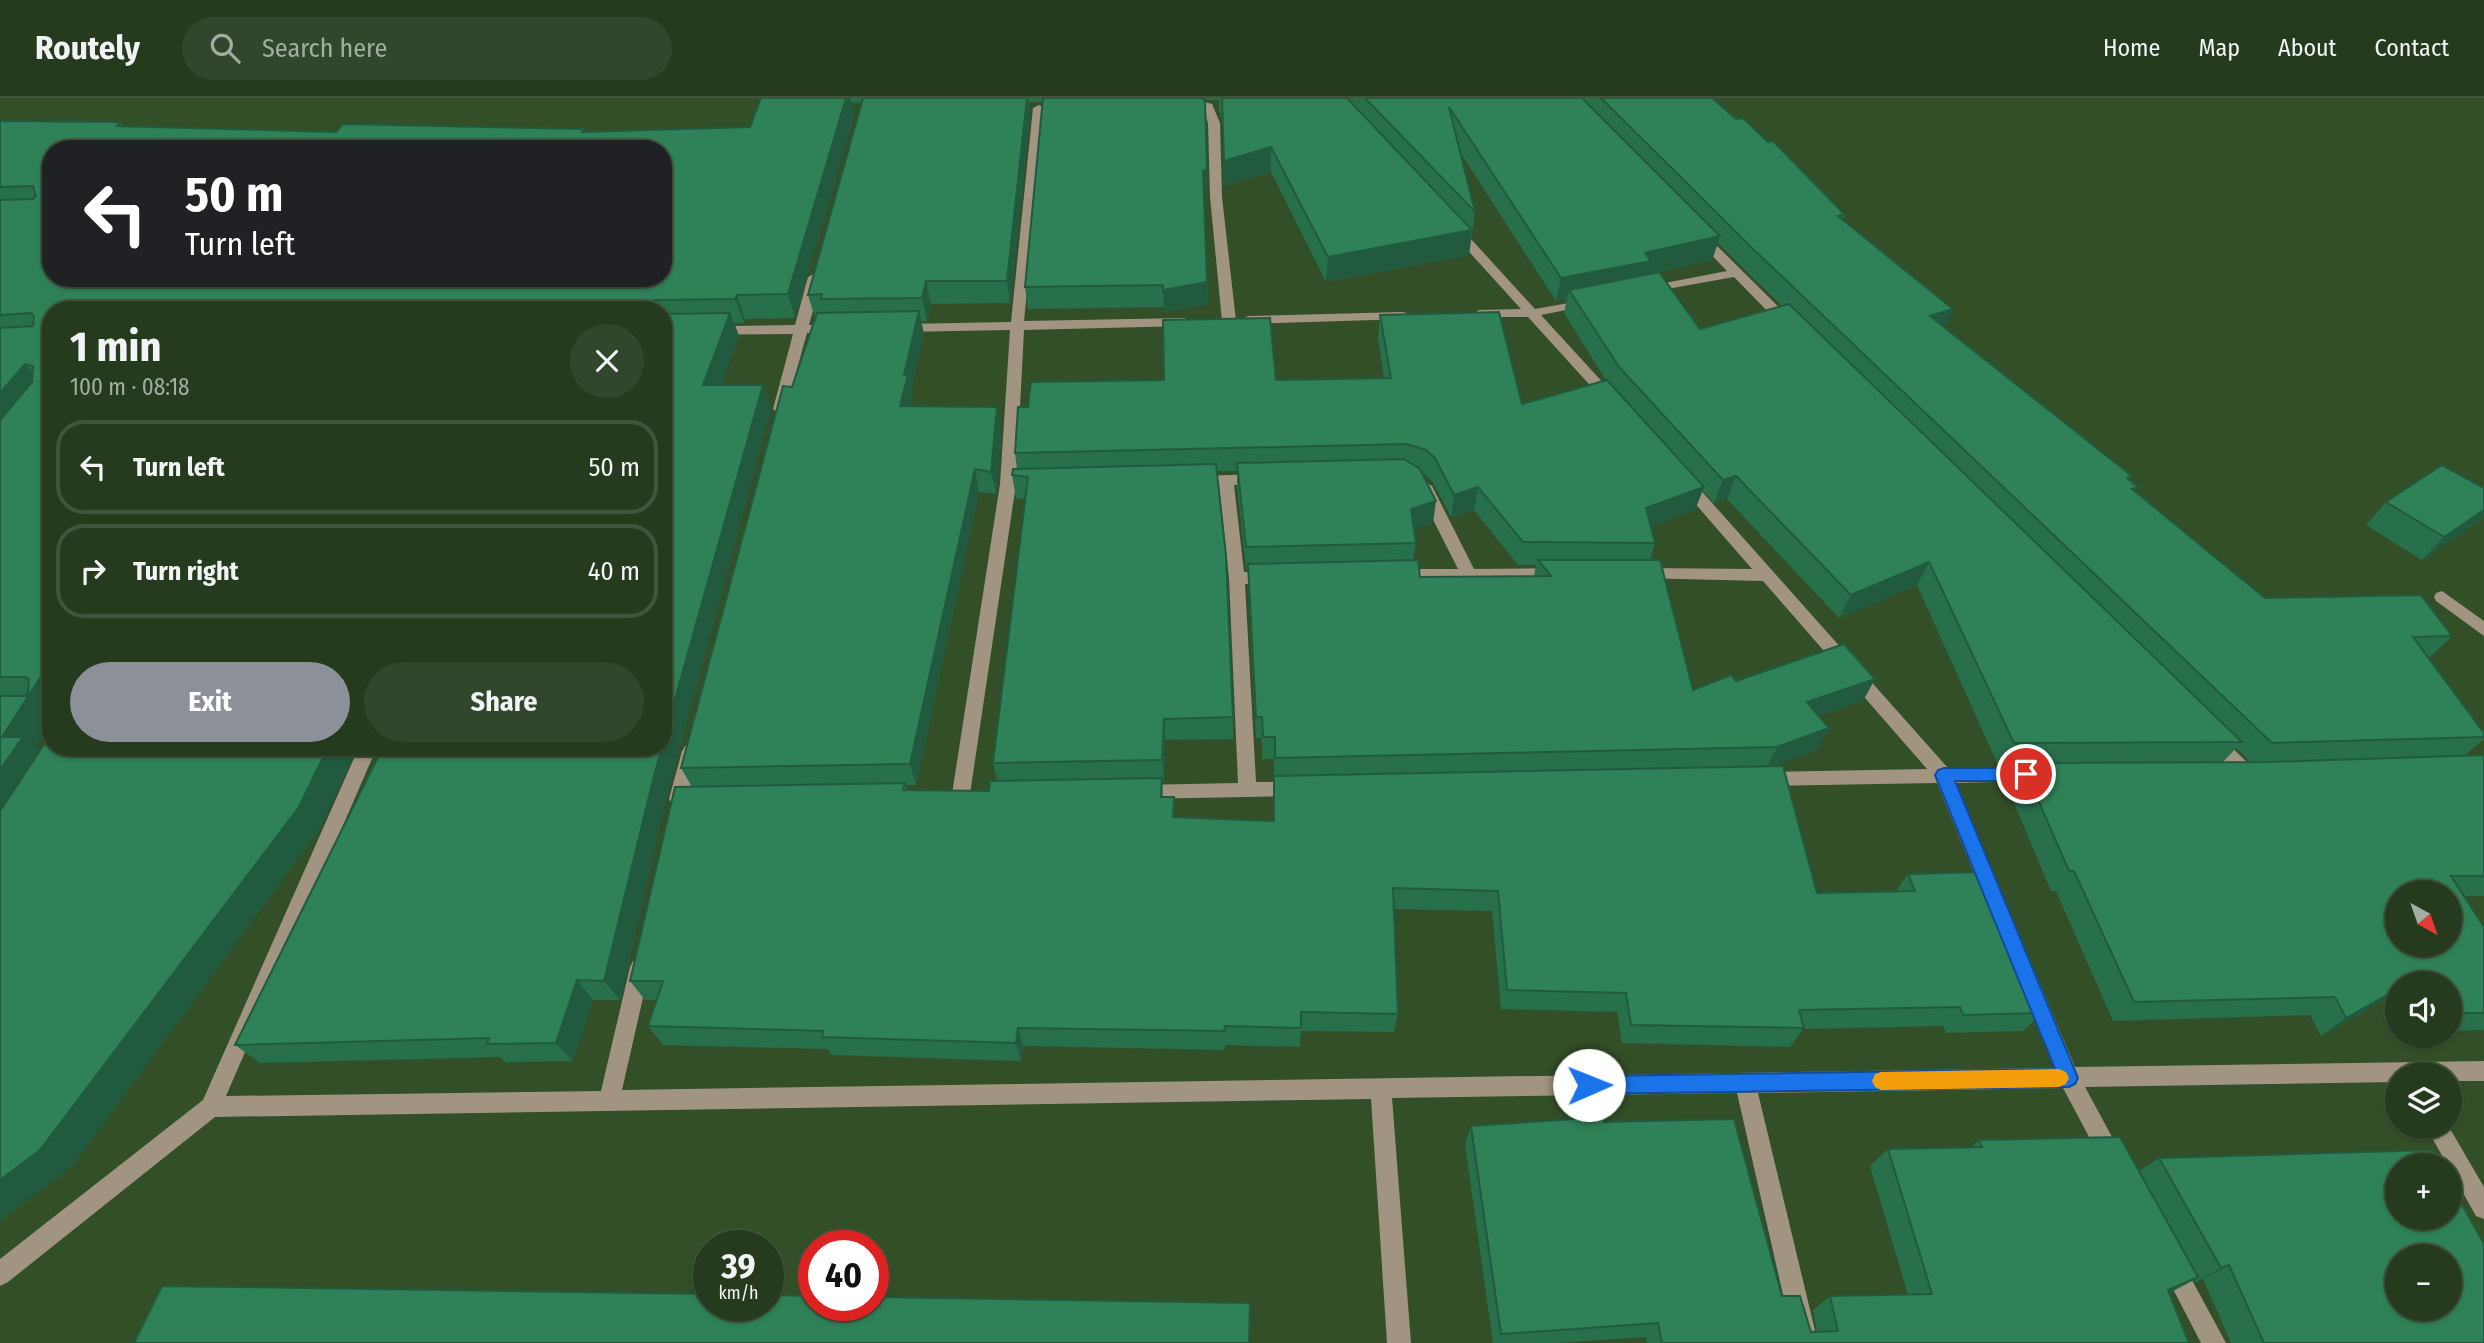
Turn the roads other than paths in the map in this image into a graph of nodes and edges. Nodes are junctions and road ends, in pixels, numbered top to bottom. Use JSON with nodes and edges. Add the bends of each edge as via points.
{"nodes":[{"id":1,"x":1168,"y":103,"type":"edge"},
{"id":2,"x":1038,"y":108,"type":"dead end"},
{"id":3,"x":1443,"y":217,"type":"edge"},
{"id":4,"x":1687,"y":223,"type":"edge"},
{"id":5,"x":818,"y":265,"type":"edge"},
{"id":6,"x":1736,"y":273,"type":"junction"},
{"id":7,"x":1628,"y":294,"type":"edge"},
{"id":8,"x":1601,"y":299,"type":"edge"},
{"id":9,"x":1533,"y":313,"type":"junction"},
{"id":10,"x":1464,"y":315,"type":"edge"},
{"id":11,"x":1422,"y":316,"type":"edge"},
{"id":12,"x":1215,"y":321,"type":"junction"},
{"id":13,"x":1017,"y":326,"type":"junction"},
{"id":14,"x":882,"y":328,"type":"edge"},
{"id":15,"x":855,"y":329,"type":"edge"},
{"id":16,"x":801,"y":330,"type":"junction"},
{"id":17,"x":672,"y":331,"type":"edge"},
{"id":18,"x":1796,"y":331,"type":"edge"},
{"id":19,"x":1623,"y":414,"type":"edge"},
{"id":20,"x":775,"y":427,"type":"edge"},
{"id":21,"x":1669,"y":464,"type":"edge"},
{"id":22,"x":1410,"y":477,"type":"edge"},
{"id":23,"x":1280,"y":478,"type":"edge"},
{"id":24,"x":1226,"y":480,"type":"junction"},
{"id":25,"x":1185,"y":481,"type":"edge"},
{"id":26,"x":1468,"y":573,"type":"junction"},
{"id":27,"x":1577,"y":574,"type":"edge"},
{"id":28,"x":1632,"y":574,"type":"edge"},
{"id":29,"x":1387,"y":575,"type":"edge"},
{"id":30,"x":1768,"y":575,"type":"junction"},
{"id":31,"x":1292,"y":577,"type":"edge"},
{"id":32,"x":1237,"y":578,"type":"junction"},
{"id":33,"x":2442,"y":597,"type":"dead end"},
{"id":34,"x":2484,"y":630,"type":"edge"},
{"id":35,"x":2198,"y":726,"type":"edge"},
{"id":36,"x":695,"y":733,"type":"edge"},
{"id":37,"x":364,"y":756,"type":"edge"},
{"id":38,"x":2219,"y":773,"type":"edge"},
{"id":39,"x":2054,"y":774,"type":"edge"},
{"id":40,"x":1944,"y":775,"type":"junction"},
{"id":41,"x":1748,"y":779,"type":"edge"},
{"id":42,"x":1317,"y":789,"type":"edge"},
{"id":43,"x":1247,"y":790,"type":"junction"},
{"id":44,"x":1124,"y":792,"type":"edge"},
{"id":45,"x":961,"y":794,"type":"edge"},
{"id":46,"x":701,"y":798,"type":"edge"},
{"id":47,"x":645,"y":943,"type":"edge"},
{"id":48,"x":2484,"y":1071,"type":"edge"},
{"id":49,"x":2462,"y":1072,"type":"edge"},
{"id":50,"x":2385,"y":1074,"type":"edge"},
{"id":51,"x":2069,"y":1078,"type":"junction"},
{"id":52,"x":1745,"y":1083,"type":"junction"},
{"id":53,"x":1381,"y":1088,"type":"junction"},
{"id":54,"x":609,"y":1100,"type":"junction"},
{"id":55,"x":211,"y":1107,"type":"junction"},
{"id":56,"x":2444,"y":1139,"type":"edge"},
{"id":57,"x":2121,"y":1173,"type":"edge"},
{"id":58,"x":2484,"y":1208,"type":"edge"},
{"id":59,"x":2160,"y":1245,"type":"edge"},
{"id":60,"x":0,"y":1274,"type":"edge"},
{"id":61,"x":1399,"y":1343,"type":"edge"},
{"id":62,"x":1806,"y":1343,"type":"edge"},
{"id":63,"x":2214,"y":1343,"type":"edge"}],
"edges":[{"from":1,"to":12,"type":"street","via":[[1214,106]]},
{"from":2,"to":13,"type":"street"},
{"from":3,"to":9,"type":"street"},
{"from":4,"to":6,"type":"street"},
{"from":5,"to":16,"type":"street"},
{"from":6,"to":7,"type":"street"},
{"from":6,"to":18,"type":"street"},
{"from":8,"to":9,"type":"street"},
{"from":9,"to":10,"type":"street"},
{"from":9,"to":19,"type":"street"},
{"from":11,"to":12,"type":"street"},
{"from":12,"to":13,"type":"street"},
{"from":13,"to":14,"type":"street"},
{"from":13,"to":45,"type":"street","via":[[1015,484]]},
{"from":15,"to":16,"type":"street"},
{"from":16,"to":17,"type":"street"},
{"from":16,"to":20,"type":"street"},
{"from":21,"to":30,"type":"street"},
{"from":22,"to":26,"type":"street","via":[[1426,487]]},
{"from":23,"to":24,"type":"street"},
{"from":24,"to":25,"type":"street"},
{"from":24,"to":32,"type":"street"},
{"from":26,"to":27,"type":"street"},
{"from":26,"to":29,"type":"street"},
{"from":28,"to":30,"type":"street"},
{"from":30,"to":40,"type":"street"},
{"from":31,"to":32,"type":"street"},
{"from":32,"to":43,"type":"street"},
{"from":33,"to":34,"type":"street"},
{"from":35,"to":38,"type":"street","via":[[2254,773]]},
{"from":36,"to":46,"type":"street","via":[[677,805]]},
{"from":37,"to":55,"type":"street"},
{"from":39,"to":40,"type":"street"},
{"from":40,"to":41,"type":"street"},
{"from":40,"to":51,"type":"street"},
{"from":42,"to":43,"type":"street"},
{"from":43,"to":44,"type":"street"},
{"from":47,"to":54,"type":"street"},
{"from":48,"to":49,"type":"street"},
{"from":50,"to":51,"type":"street"},
{"from":51,"to":52,"type":"street"},
{"from":51,"to":57,"type":"street"},
{"from":52,"to":53,"type":"street"},
{"from":52,"to":62,"type":"street"},
{"from":53,"to":54,"type":"street"},
{"from":53,"to":61,"type":"street"},
{"from":54,"to":55,"type":"street"},
{"from":55,"to":60,"type":"street"},
{"from":56,"to":58,"type":"street"},
{"from":59,"to":63,"type":"street"}]}
